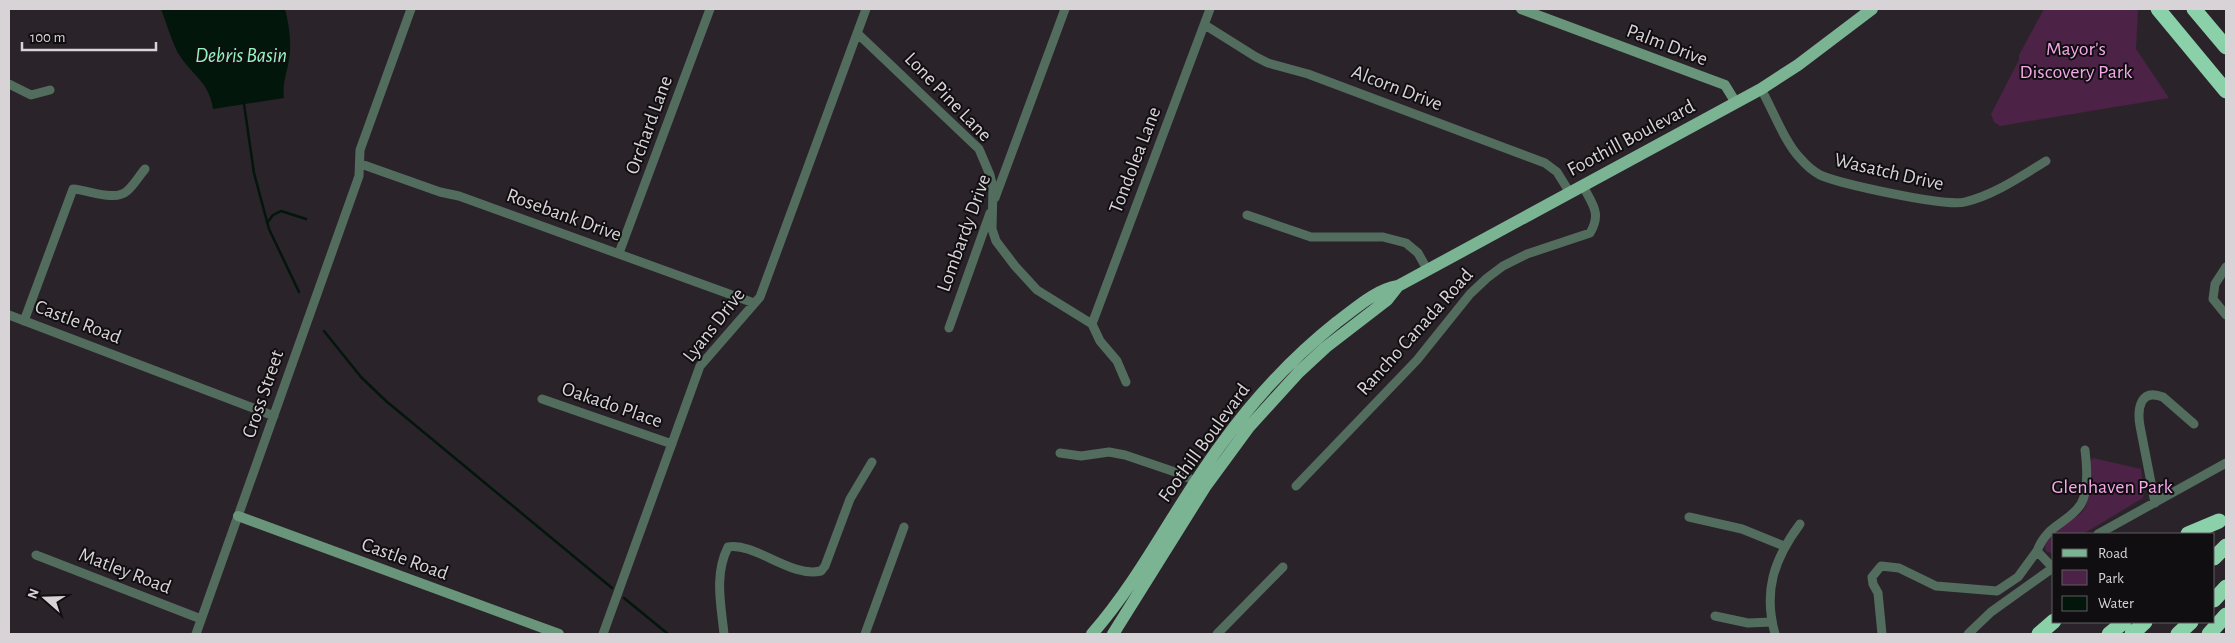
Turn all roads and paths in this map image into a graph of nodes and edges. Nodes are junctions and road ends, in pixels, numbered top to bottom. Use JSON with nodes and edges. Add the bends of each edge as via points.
{"nodes":[{"id":1,"x":411,"y":9,"type":"edge"},
{"id":2,"x":710,"y":9,"type":"edge"},
{"id":3,"x":866,"y":9,"type":"edge"},
{"id":4,"x":1066,"y":9,"type":"edge"},
{"id":5,"x":1210,"y":9,"type":"edge"},
{"id":6,"x":1521,"y":9,"type":"edge"},
{"id":7,"x":1872,"y":9,"type":"edge"},
{"id":8,"x":2158,"y":9,"type":"edge"},
{"id":9,"x":2194,"y":9,"type":"edge"},
{"id":10,"x":1205,"y":25,"type":"junction"},
{"id":11,"x":857,"y":33,"type":"junction"},
{"id":12,"x":2226,"y":47,"type":"edge"},
{"id":13,"x":9,"y":84,"type":"edge"},
{"id":14,"x":1761,"y":89,"type":"junction"},
{"id":15,"x":50,"y":90,"type":"dead end"},
{"id":16,"x":2226,"y":91,"type":"edge"},
{"id":17,"x":1736,"y":103,"type":"junction"},
{"id":18,"x":2046,"y":161,"type":"dead end"},
{"id":19,"x":360,"y":164,"type":"junction"},
{"id":20,"x":145,"y":169,"type":"dead end"},
{"id":21,"x":1582,"y":186,"type":"junction"},
{"id":22,"x":1570,"y":192,"type":"junction"},
{"id":23,"x":994,"y":203,"type":"junction"},
{"id":24,"x":1247,"y":215,"type":"dead end"},
{"id":25,"x":619,"y":253,"type":"junction"},
{"id":26,"x":2226,"y":266,"type":"edge"},
{"id":27,"x":1427,"y":269,"type":"junction"},
{"id":28,"x":754,"y":303,"type":"junction"},
{"id":29,"x":9,"y":315,"type":"edge"},
{"id":30,"x":2226,"y":315,"type":"edge"},
{"id":31,"x":24,"y":321,"type":"junction"},
{"id":32,"x":1092,"y":324,"type":"junction"},
{"id":33,"x":949,"y":328,"type":"dead end"},
{"id":34,"x":1126,"y":382,"type":"dead end"},
{"id":35,"x":542,"y":399,"type":"dead end"},
{"id":36,"x":274,"y":416,"type":"junction"},
{"id":37,"x":2194,"y":424,"type":"dead end"},
{"id":38,"x":672,"y":444,"type":"junction"},
{"id":39,"x":2085,"y":450,"type":"dead end"},
{"id":40,"x":1060,"y":453,"type":"dead end"},
{"id":41,"x":872,"y":462,"type":"dead end"},
{"id":42,"x":2226,"y":463,"type":"edge"},
{"id":43,"x":1200,"y":484,"type":"junction"},
{"id":44,"x":1296,"y":486,"type":"dead end"},
{"id":45,"x":2155,"y":503,"type":"junction"},
{"id":46,"x":238,"y":516,"type":"junction"},
{"id":47,"x":1689,"y":516,"type":"dead end"},
{"id":48,"x":2219,"y":521,"type":"dead end"},
{"id":49,"x":1800,"y":524,"type":"dead end"},
{"id":50,"x":904,"y":527,"type":"dead end"},
{"id":51,"x":2100,"y":533,"type":"edge"},
{"id":52,"x":2190,"y":533,"type":"edge"},
{"id":53,"x":1784,"y":546,"type":"junction"},
{"id":54,"x":2226,"y":546,"type":"edge"},
{"id":55,"x":2037,"y":551,"type":"junction"},
{"id":56,"x":36,"y":555,"type":"dead end"},
{"id":57,"x":2215,"y":557,"type":"edge"},
{"id":58,"x":1149,"y":566,"type":"junction"},
{"id":59,"x":2052,"y":566,"type":"edge"},
{"id":60,"x":1283,"y":567,"type":"dead end"},
{"id":61,"x":2052,"y":568,"type":"edge"},
{"id":62,"x":2226,"y":587,"type":"edge"},
{"id":63,"x":1996,"y":591,"type":"junction"},
{"id":64,"x":2215,"y":599,"type":"edge"},
{"id":65,"x":2003,"y":604,"type":"junction"},
{"id":66,"x":2226,"y":615,"type":"edge"},
{"id":67,"x":1715,"y":616,"type":"dead end"},
{"id":68,"x":202,"y":619,"type":"junction"},
{"id":69,"x":1772,"y":622,"type":"junction"},
{"id":70,"x":2052,"y":623,"type":"edge"},
{"id":71,"x":2123,"y":623,"type":"edge"},
{"id":72,"x":2145,"y":623,"type":"edge"},
{"id":73,"x":2190,"y":623,"type":"edge"},
{"id":74,"x":196,"y":634,"type":"edge"},
{"id":75,"x":558,"y":634,"type":"edge"},
{"id":76,"x":603,"y":634,"type":"edge"},
{"id":77,"x":724,"y":634,"type":"edge"},
{"id":78,"x":865,"y":634,"type":"edge"},
{"id":79,"x":1092,"y":634,"type":"edge"},
{"id":80,"x":1113,"y":634,"type":"edge"},
{"id":81,"x":1216,"y":634,"type":"edge"},
{"id":82,"x":1775,"y":634,"type":"edge"},
{"id":83,"x":1882,"y":634,"type":"edge"},
{"id":84,"x":1968,"y":634,"type":"edge"},
{"id":85,"x":2039,"y":634,"type":"edge"},
{"id":86,"x":2108,"y":634,"type":"edge"},
{"id":87,"x":2132,"y":634,"type":"edge"},
{"id":88,"x":2178,"y":634,"type":"edge"},
{"id":89,"x":2209,"y":634,"type":"edge"}],
"edges":[{"from":1,"to":19,"type":"street","name":"Cross Street","via":[[360,150]]},
{"from":2,"to":25,"type":"street","name":"Orchard Lane"},
{"from":3,"to":11,"type":"street","name":"Lyans Drive"},
{"from":4,"to":23,"type":"street","name":"Lombardy Drive"},
{"from":5,"to":10,"type":"street","name":"Tondolea Lane"},
{"from":6,"to":17,"type":"street","name":"Palm Drive","via":[[1725,85]]},
{"from":7,"to":14,"type":"main road","name":"Foothill Boulevard"},
{"from":8,"to":16,"type":"highway"},
{"from":9,"to":12,"type":"highway"},
{"from":10,"to":22,"type":"street","name":"Alcorn Drive","via":[[1268,62],[1545,163],[1557,172]]},
{"from":10,"to":32,"type":"street","name":"Tondolea Lane"},
{"from":11,"to":23,"type":"street","name":"Lone Pine Lane","via":[[979,149],[990,176]]},
{"from":11,"to":28,"type":"street","name":"Lyans Drive","via":[[760,296]]},
{"from":13,"to":15,"type":"street","via":[[31,95]]},
{"from":14,"to":17,"type":"main road","name":"Foothill Boulevard"},
{"from":14,"to":18,"type":"street","name":"Wasatch Drive","via":[[1799,157],[1817,173],[1833,180],[1928,200],[1963,203],[1998,190]]},
{"from":17,"to":21,"type":"main road","name":"Foothill Boulevard"},
{"from":19,"to":25,"type":"street","name":"Rosebank Drive"},
{"from":19,"to":36,"type":"street","name":"Cross Street","via":[[359,176]]},
{"from":20,"to":31,"type":"street","via":[[126,193],[111,198],[73,188]]},
{"from":21,"to":22,"type":"main road","name":"Foothill Boulevard"},
{"from":21,"to":44,"type":"street","name":"Rancho Canada Road","via":[[1596,211],[1597,219],[1590,233],[1527,254],[1487,278],[1470,294],[1417,360]]},
{"from":22,"to":27,"type":"main road","name":"Foothill Boulevard"},
{"from":23,"to":32,"type":"street","name":"Lone Pine Lane","via":[[993,235],[1015,266],[1037,290]]},
{"from":23,"to":33,"type":"street","name":"Lombardy Drive"},
{"from":24,"to":27,"type":"street","via":[[1311,237],[1383,237],[1406,243],[1418,253]]},
{"from":25,"to":28,"type":"street","name":"Rosebank Drive"},
{"from":26,"to":30,"type":"street","via":[[2215,284],[2212,299]]},
{"from":27,"to":43,"type":"main road","name":"Foothill Boulevard","via":[[1398,286],[1385,288],[1360,305],[1292,363],[1240,419]]},
{"from":28,"to":38,"type":"street","name":"Lyans Drive","via":[[700,366]]},
{"from":29,"to":31,"type":"street","name":"Castle Road"},
{"from":31,"to":36,"type":"street","name":"Castle Road"},
{"from":32,"to":34,"type":"street","name":"Lone Pine Lane","via":[[1100,341],[1117,361]]},
{"from":35,"to":38,"type":"street","name":"Oakado Place"},
{"from":36,"to":46,"type":"street","name":"Cross Street"},
{"from":37,"to":45,"type":"street","via":[[2158,395],[2151,394],[2139,406],[2138,420]]},
{"from":38,"to":76,"type":"street","name":"Lyans Drive"},
{"from":39,"to":55,"type":"street","via":[[2087,467],[2082,502],[2048,532]]},
{"from":40,"to":43,"type":"street","via":[[1081,456],[1109,452],[1125,455],[1178,472]]},
{"from":41,"to":77,"type":"street","via":[[850,499],[821,571],[802,571],[741,548],[728,547],[718,580]]},
{"from":42,"to":45,"type":"street"},
{"from":43,"to":58,"type":"main road","name":"Foothill Boulevard"},
{"from":45,"to":51,"type":"street"},
{"from":46,"to":68,"type":"street","name":"Cross Street"},
{"from":46,"to":75,"type":"street","name":"Castle Road"},
{"from":47,"to":53,"type":"street","via":[[1742,529]]},
{"from":48,"to":52,"type":"highway"},
{"from":49,"to":53,"type":"street"},
{"from":50,"to":78,"type":"street"},
{"from":53,"to":69,"type":"street","via":[[1771,584]]},
{"from":54,"to":57,"type":"highway"},
{"from":55,"to":59,"type":"street"},
{"from":55,"to":63,"type":"street","via":[[2018,577]]},
{"from":56,"to":68,"type":"street","name":"Matley Road"},
{"from":58,"to":79,"type":"main road","name":"Foothill Boulevard"},
{"from":58,"to":80,"type":"main road","name":"Foothill Boulevard"},
{"from":60,"to":81,"type":"street"},
{"from":61,"to":65,"type":"street"},
{"from":62,"to":64,"type":"highway"},
{"from":63,"to":65,"type":"street"},
{"from":63,"to":83,"type":"street","via":[[1936,586],[1899,568],[1881,566],[1872,577],[1878,593]]},
{"from":65,"to":84,"type":"street"},
{"from":66,"to":89,"type":"highway"},
{"from":67,"to":69,"type":"street","via":[[1748,622]]},
{"from":68,"to":74,"type":"street","name":"Cross Street"},
{"from":69,"to":82,"type":"street"},
{"from":70,"to":85,"type":"highway"},
{"from":71,"to":86,"type":"highway"},
{"from":72,"to":87,"type":"highway"},
{"from":73,"to":88,"type":"highway"}]}
